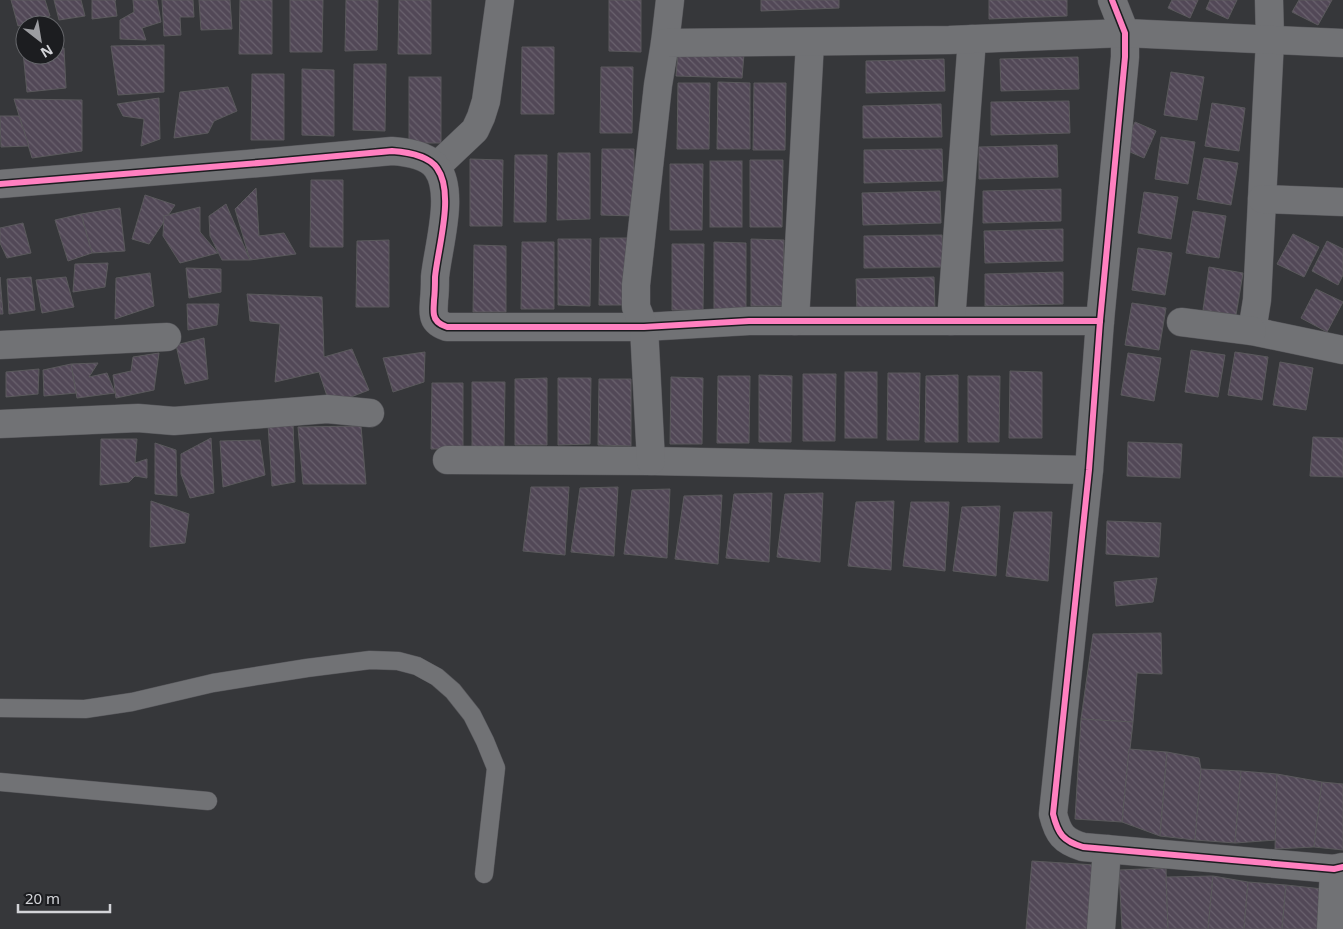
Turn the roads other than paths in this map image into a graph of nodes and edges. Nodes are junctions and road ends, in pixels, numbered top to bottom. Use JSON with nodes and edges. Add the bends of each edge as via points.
{"nodes":[{"id":1,"x":500,"y":0,"type":"edge"},
{"id":2,"x":670,"y":0,"type":"edge"},
{"id":3,"x":1112,"y":0,"type":"edge"},
{"id":4,"x":1269,"y":0,"type":"edge"},
{"id":5,"x":1126,"y":33,"type":"junction"},
{"id":6,"x":972,"y":39,"type":"junction"},
{"id":7,"x":1270,"y":40,"type":"junction"},
{"id":8,"x":810,"y":42,"type":"junction"},
{"id":9,"x":665,"y":43,"type":"junction"},
{"id":10,"x":1343,"y":43,"type":"edge"},
{"id":11,"x":437,"y":166,"type":"junction"},
{"id":12,"x":0,"y":184,"type":"edge"},
{"id":13,"x":1262,"y":199,"type":"junction"},
{"id":14,"x":1343,"y":202,"type":"edge"},
{"id":15,"x":795,"y":321,"type":"junction"},
{"id":16,"x":951,"y":321,"type":"junction"},
{"id":17,"x":1100,"y":321,"type":"junction"},
{"id":18,"x":1181,"y":322,"type":"dead end"},
{"id":19,"x":644,"y":327,"type":"junction"},
{"id":20,"x":1252,"y":331,"type":"junction"},
{"id":21,"x":167,"y":337,"type":"dead end"},
{"id":22,"x":0,"y":345,"type":"edge"},
{"id":23,"x":1343,"y":350,"type":"edge"},
{"id":24,"x":370,"y":413,"type":"dead end"},
{"id":25,"x":0,"y":424,"type":"edge"},
{"id":26,"x":447,"y":460,"type":"dead end"},
{"id":27,"x":652,"y":461,"type":"junction"},
{"id":28,"x":1089,"y":470,"type":"junction"},
{"id":29,"x":0,"y":708,"type":"edge"},
{"id":30,"x":0,"y":782,"type":"edge"},
{"id":31,"x":208,"y":801,"type":"dead end"},
{"id":32,"x":1107,"y":850,"type":"junction"},
{"id":33,"x":1339,"y":868,"type":"edge"},
{"id":34,"x":484,"y":874,"type":"dead end"},
{"id":35,"x":1101,"y":929,"type":"edge"},
{"id":36,"x":1331,"y":929,"type":"edge"}],
"edges":[{"from":1,"to":11,"type":"street","via":[[481,117],[475,130]]},
{"from":2,"to":9,"type":"street"},
{"from":3,"to":5,"type":"street"},
{"from":4,"to":7,"type":"street"},
{"from":5,"to":6,"type":"street"},
{"from":5,"to":7,"type":"street"},
{"from":5,"to":17,"type":"street"},
{"from":6,"to":8,"type":"street"},
{"from":6,"to":16,"type":"street"},
{"from":7,"to":10,"type":"street"},
{"from":7,"to":13,"type":"street"},
{"from":8,"to":9,"type":"street"},
{"from":8,"to":15,"type":"street"},
{"from":9,"to":19,"type":"street","via":[[636,284],[636,307]]},
{"from":11,"to":12,"type":"street","via":[[409,152],[392,151]]},
{"from":11,"to":19,"type":"street","via":[[443,178],[445,195],[434,315],[441,325],[456,328]]},
{"from":13,"to":14,"type":"street"},
{"from":13,"to":20,"type":"street","via":[[1257,300]]},
{"from":15,"to":16,"type":"street"},
{"from":15,"to":19,"type":"street"},
{"from":16,"to":17,"type":"street"},
{"from":17,"to":28,"type":"street"},
{"from":18,"to":20,"type":"street"},
{"from":19,"to":27,"type":"street"},
{"from":20,"to":23,"type":"street"},
{"from":21,"to":22,"type":"street"},
{"from":24,"to":25,"type":"street","via":[[327,409],[174,421],[138,418]]},
{"from":26,"to":27,"type":"street"},
{"from":27,"to":28,"type":"street"},
{"from":28,"to":32,"type":"street","via":[[1053,814],[1062,836],[1070,843]]},
{"from":29,"to":34,"type":"lane","via":[[85,709],[213,683],[370,660],[398,661],[417,666],[442,681],[472,715],[496,768]]},
{"from":30,"to":31,"type":"lane"},
{"from":32,"to":33,"type":"street"},
{"from":32,"to":35,"type":"street"},
{"from":33,"to":36,"type":"street"}]}
